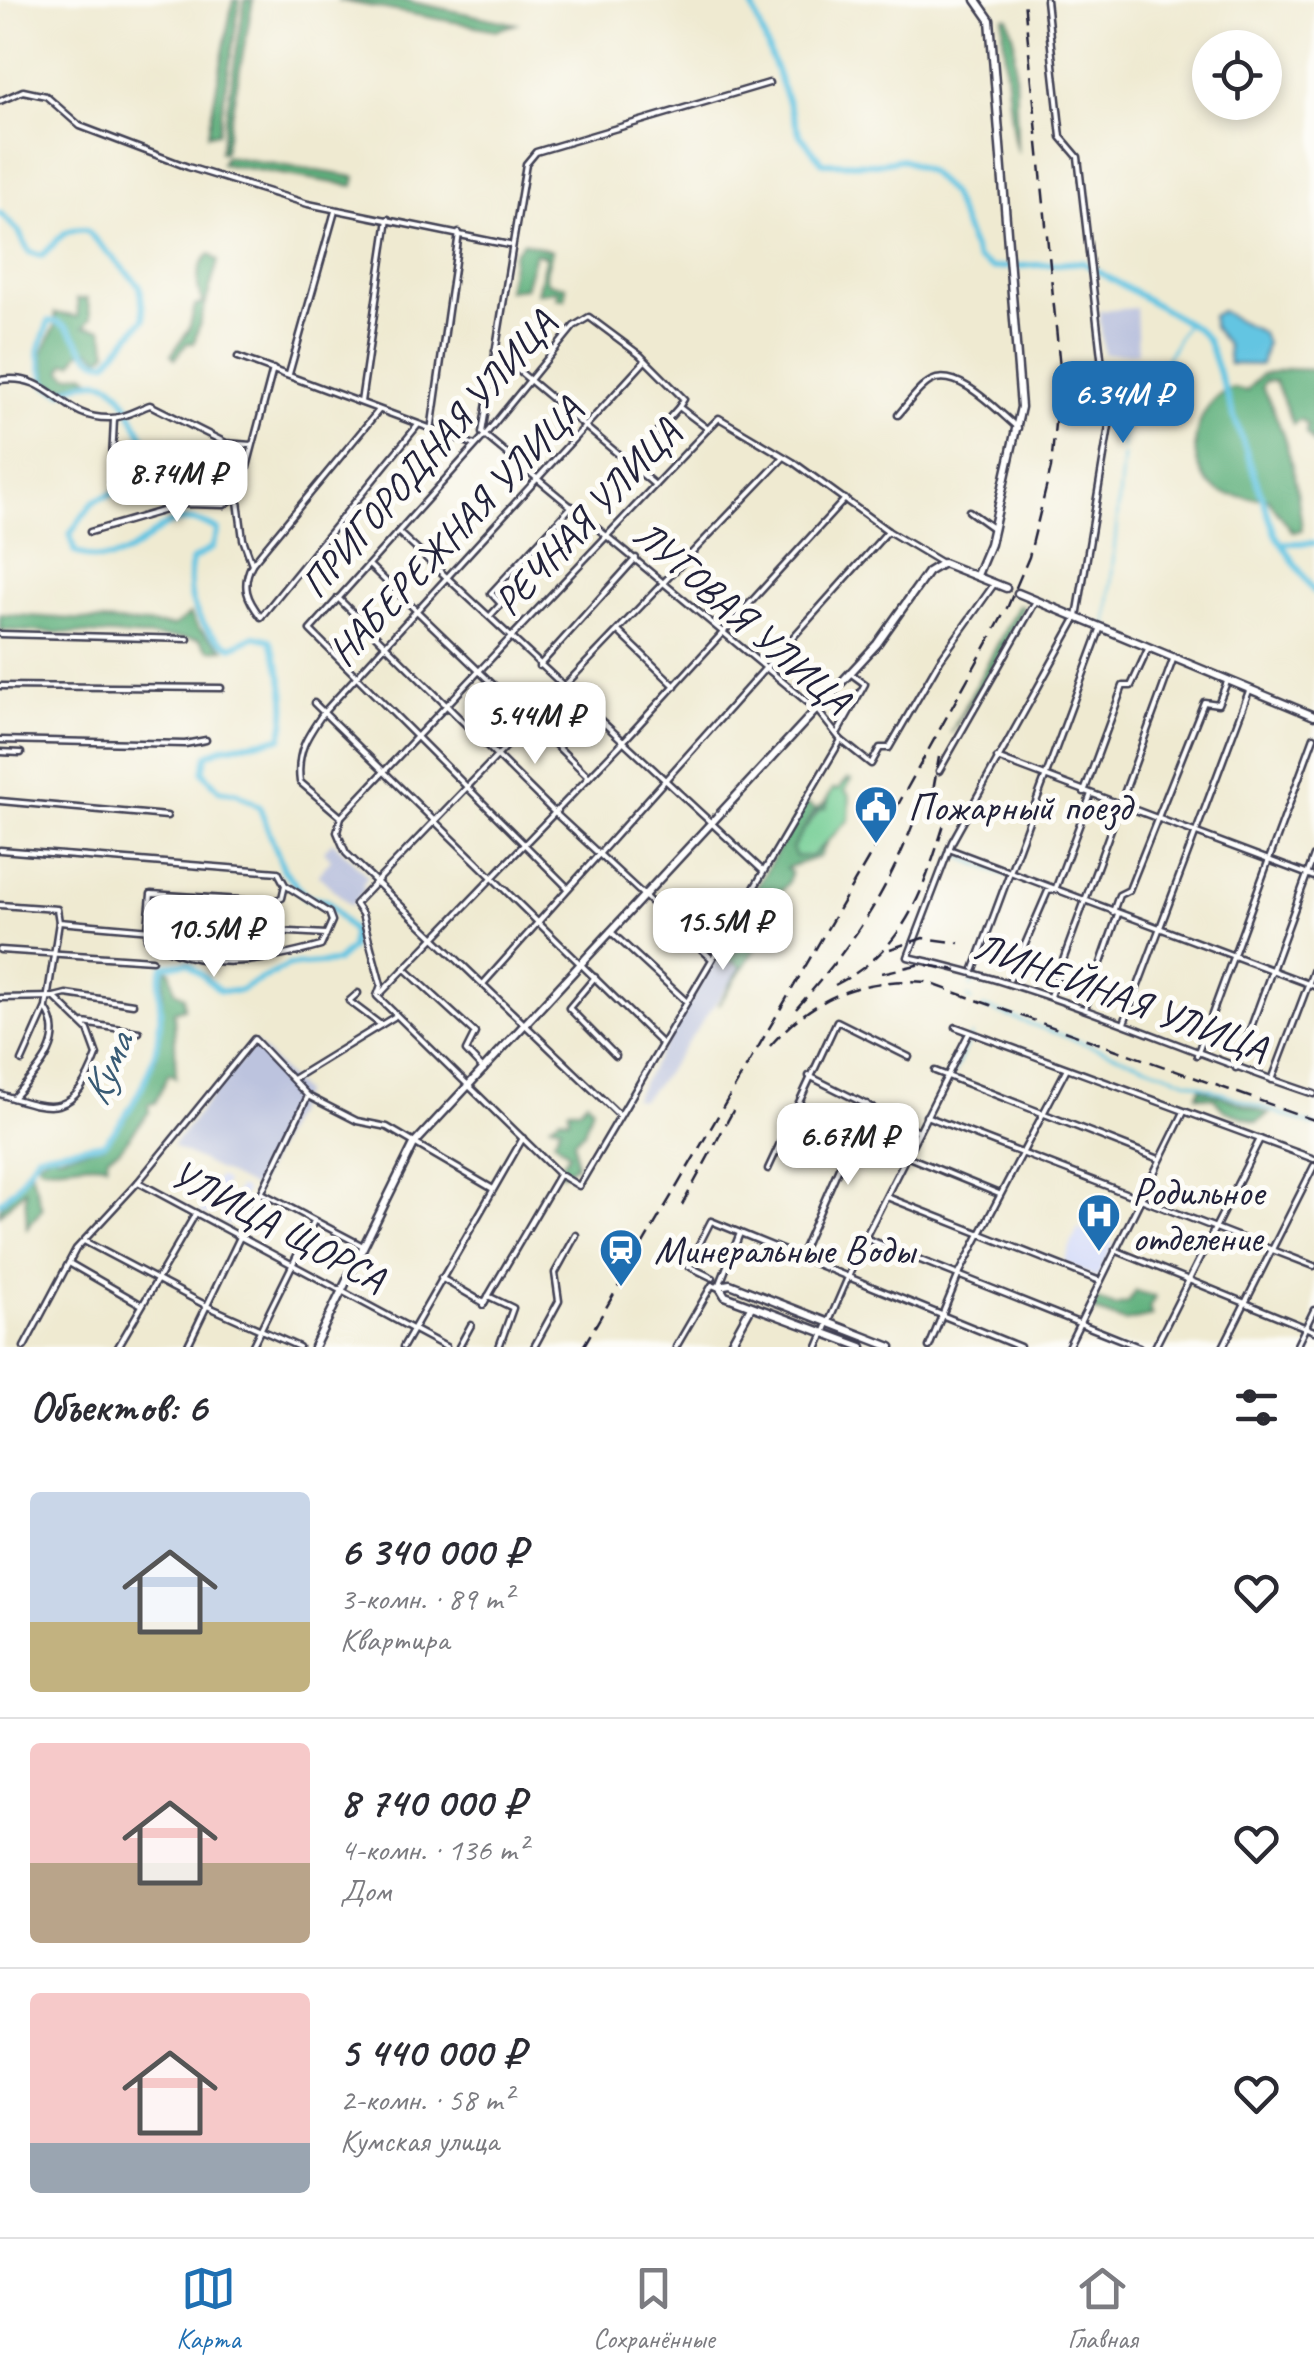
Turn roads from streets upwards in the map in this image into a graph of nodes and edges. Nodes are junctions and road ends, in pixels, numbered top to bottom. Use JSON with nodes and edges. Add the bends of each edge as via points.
{"nodes":[{"id":1,"x":976,"y":0,"type":"edge"},
{"id":2,"x":1046,"y":0,"type":"edge"},
{"id":3,"x":770,"y":83,"type":"dead end"},
{"id":4,"x":0,"y":101,"type":"edge"},
{"id":5,"x":336,"y":210,"type":"junction"},
{"id":6,"x":388,"y":218,"type":"junction"},
{"id":7,"x":458,"y":233,"type":"junction"},
{"id":8,"x":510,"y":245,"type":"junction"},
{"id":9,"x":495,"y":351,"type":"junction"},
{"id":10,"x":238,"y":357,"type":"dead end"},
{"id":11,"x":646,"y":361,"type":"junction"},
{"id":12,"x":273,"y":368,"type":"junction"},
{"id":13,"x":289,"y":374,"type":"junction"},
{"id":14,"x":0,"y":380,"type":"edge"},
{"id":15,"x":528,"y":381,"type":"junction"},
{"id":16,"x":361,"y":402,"type":"junction"},
{"id":17,"x":679,"y":407,"type":"junction"},
{"id":18,"x":380,"y":410,"type":"junction"},
{"id":19,"x":898,"y":415,"type":"dead end"},
{"id":20,"x":114,"y":419,"type":"junction"},
{"id":21,"x":418,"y":426,"type":"junction"},
{"id":22,"x":588,"y":428,"type":"junction"},
{"id":23,"x":1018,"y":428,"type":"junction"},
{"id":24,"x":708,"y":429,"type":"junction"},
{"id":25,"x":432,"y":431,"type":"junction"},
{"id":26,"x":654,"y":434,"type":"dead end"},
{"id":27,"x":485,"y":435,"type":"junction"},
{"id":28,"x":252,"y":445,"type":"junction"},
{"id":29,"x":476,"y":445,"type":"junction"},
{"id":30,"x":782,"y":458,"type":"junction"},
{"id":31,"x":542,"y":479,"type":"junction"},
{"id":32,"x":111,"y":482,"type":"dead end"},
{"id":33,"x":655,"y":486,"type":"junction"},
{"id":34,"x":240,"y":492,"type":"junction"},
{"id":35,"x":846,"y":498,"type":"junction"},
{"id":36,"x":572,"y":506,"type":"junction"},
{"id":37,"x":969,"y":511,"type":"dead end"},
{"id":38,"x":994,"y":529,"type":"junction"},
{"id":39,"x":888,"y":531,"type":"junction"},
{"id":40,"x":90,"y":532,"type":"dead end"},
{"id":41,"x":399,"y":533,"type":"junction"},
{"id":42,"x":608,"y":536,"type":"junction"},
{"id":43,"x":928,"y":557,"type":"junction"},
{"id":44,"x":636,"y":558,"type":"junction"},
{"id":45,"x":943,"y":563,"type":"junction"},
{"id":46,"x":252,"y":564,"type":"junction"},
{"id":47,"x":369,"y":564,"type":"junction"},
{"id":48,"x":930,"y":571,"type":"junction"},
{"id":49,"x":977,"y":575,"type":"junction"},
{"id":50,"x":447,"y":580,"type":"junction"},
{"id":51,"x":664,"y":581,"type":"junction"},
{"id":52,"x":994,"y":583,"type":"junction"},
{"id":53,"x":1006,"y":588,"type":"dead end"},
{"id":54,"x":1018,"y":593,"type":"dead end"},
{"id":55,"x":338,"y":598,"type":"junction"},
{"id":56,"x":1036,"y":600,"type":"junction"},
{"id":57,"x":417,"y":612,"type":"junction"},
{"id":58,"x":1078,"y":617,"type":"junction"},
{"id":59,"x":488,"y":618,"type":"junction"},
{"id":60,"x":1101,"y":627,"type":"junction"},
{"id":61,"x":618,"y":631,"type":"junction"},
{"id":62,"x":724,"y":632,"type":"junction"},
{"id":63,"x":0,"y":634,"type":"edge"},
{"id":64,"x":188,"y":639,"type":"dead end"},
{"id":65,"x":509,"y":640,"type":"junction"},
{"id":66,"x":387,"y":646,"type":"junction"},
{"id":67,"x":1149,"y":648,"type":"junction"},
{"id":68,"x":1174,"y":657,"type":"junction"},
{"id":69,"x":539,"y":666,"type":"junction"},
{"id":70,"x":768,"y":668,"type":"junction"},
{"id":71,"x":478,"y":673,"type":"junction"},
{"id":72,"x":850,"y":673,"type":"junction"},
{"id":73,"x":356,"y":679,"type":"junction"},
{"id":74,"x":1228,"y":680,"type":"junction"},
{"id":75,"x":0,"y":686,"type":"edge"},
{"id":76,"x":674,"y":686,"type":"junction"},
{"id":77,"x":221,"y":688,"type":"dead end"},
{"id":78,"x":564,"y":689,"type":"junction"},
{"id":79,"x":1250,"y":689,"type":"junction"},
{"id":80,"x":314,"y":703,"type":"dead end"},
{"id":81,"x":448,"y":705,"type":"junction"},
{"id":82,"x":817,"y":710,"type":"junction"},
{"id":83,"x":324,"y":712,"type":"junction"},
{"id":84,"x":1314,"y":716,"type":"edge"},
{"id":85,"x":531,"y":721,"type":"junction"},
{"id":86,"x":838,"y":732,"type":"junction"},
{"id":87,"x":1314,"y":737,"type":"edge"},
{"id":88,"x":0,"y":740,"type":"edge"},
{"id":89,"x":206,"y":740,"type":"dead end"},
{"id":90,"x":415,"y":740,"type":"junction"},
{"id":91,"x":841,"y":740,"type":"junction"},
{"id":92,"x":622,"y":742,"type":"junction"},
{"id":93,"x":0,"y":752,"type":"edge"},
{"id":94,"x":21,"y":753,"type":"dead end"},
{"id":95,"x":500,"y":754,"type":"junction"},
{"id":96,"x":997,"y":758,"type":"junction"},
{"id":97,"x":384,"y":771,"type":"junction"},
{"id":98,"x":939,"y":771,"type":"dead end"},
{"id":99,"x":589,"y":777,"type":"junction"},
{"id":100,"x":1045,"y":777,"type":"junction"},
{"id":101,"x":665,"y":784,"type":"junction"},
{"id":102,"x":466,"y":789,"type":"junction"},
{"id":103,"x":1084,"y":792,"type":"junction"},
{"id":104,"x":1091,"y":794,"type":"junction"},
{"id":105,"x":0,"y":801,"type":"edge"},
{"id":106,"x":1119,"y":804,"type":"junction"},
{"id":107,"x":556,"y":813,"type":"junction"},
{"id":108,"x":167,"y":816,"type":"dead end"},
{"id":109,"x":341,"y":817,"type":"junction"},
{"id":110,"x":1155,"y":818,"type":"junction"},
{"id":111,"x":435,"y":820,"type":"junction"},
{"id":112,"x":710,"y":823,"type":"junction"},
{"id":113,"x":1194,"y":832,"type":"junction"},
{"id":114,"x":523,"y":846,"type":"junction"},
{"id":115,"x":0,"y":850,"type":"edge"},
{"id":116,"x":949,"y":850,"type":"junction"},
{"id":117,"x":600,"y":855,"type":"junction"},
{"id":118,"x":1314,"y":856,"type":"edge"},
{"id":119,"x":1268,"y":860,"type":"junction"},
{"id":120,"x":762,"y":870,"type":"junction"},
{"id":121,"x":1008,"y":873,"type":"junction"},
{"id":122,"x":1307,"y":875,"type":"junction"},
{"id":123,"x":492,"y":877,"type":"junction"},
{"id":124,"x":1314,"y":878,"type":"edge"},
{"id":125,"x":377,"y":880,"type":"junction"},
{"id":126,"x":284,"y":885,"type":"junction"},
{"id":127,"x":568,"y":888,"type":"junction"},
{"id":128,"x":1055,"y":890,"type":"junction"},
{"id":129,"x":644,"y":896,"type":"junction"},
{"id":130,"x":1084,"y":901,"type":"junction"},
{"id":131,"x":0,"y":906,"type":"edge"},
{"id":132,"x":1116,"y":913,"type":"junction"},
{"id":133,"x":59,"y":922,"type":"junction"},
{"id":134,"x":540,"y":923,"type":"junction"},
{"id":135,"x":149,"y":928,"type":"junction"},
{"id":136,"x":1158,"y":928,"type":"junction"},
{"id":137,"x":610,"y":932,"type":"junction"},
{"id":138,"x":326,"y":934,"type":"junction"},
{"id":139,"x":434,"y":937,"type":"junction"},
{"id":140,"x":0,"y":950,"type":"edge"},
{"id":141,"x":54,"y":952,"type":"junction"},
{"id":142,"x":1234,"y":956,"type":"junction"},
{"id":143,"x":711,"y":958,"type":"junction"},
{"id":144,"x":152,"y":960,"type":"dead end"},
{"id":145,"x":581,"y":964,"type":"junction"},
{"id":146,"x":404,"y":968,"type":"junction"},
{"id":147,"x":1314,"y":969,"type":"edge"},
{"id":148,"x":974,"y":970,"type":"junction"},
{"id":149,"x":1272,"y":970,"type":"junction"},
{"id":150,"x":595,"y":978,"type":"junction"},
{"id":151,"x":1009,"y":981,"type":"junction"},
{"id":152,"x":483,"y":984,"type":"junction"},
{"id":153,"x":1311,"y":985,"type":"edge"},
{"id":154,"x":358,"y":993,"type":"dead end"},
{"id":155,"x":51,"y":995,"type":"junction"},
{"id":156,"x":378,"y":996,"type":"junction"},
{"id":157,"x":1050,"y":996,"type":"junction"},
{"id":158,"x":0,"y":998,"type":"edge"},
{"id":159,"x":688,"y":1002,"type":"junction"},
{"id":160,"x":134,"y":1004,"type":"dead end"},
{"id":161,"x":46,"y":1008,"type":"junction"},
{"id":162,"x":1085,"y":1009,"type":"junction"},
{"id":163,"x":394,"y":1016,"type":"junction"},
{"id":164,"x":82,"y":1022,"type":"junction"},
{"id":165,"x":1124,"y":1023,"type":"junction"},
{"id":166,"x":524,"y":1024,"type":"junction"},
{"id":167,"x":381,"y":1025,"type":"junction"},
{"id":168,"x":956,"y":1027,"type":"dead end"},
{"id":169,"x":139,"y":1032,"type":"dead end"},
{"id":170,"x":969,"y":1033,"type":"junction"},
{"id":171,"x":663,"y":1044,"type":"junction"},
{"id":172,"x":1197,"y":1055,"type":"junction"},
{"id":173,"x":616,"y":1056,"type":"dead end"},
{"id":174,"x":909,"y":1057,"type":"dead end"},
{"id":175,"x":22,"y":1061,"type":"dead end"},
{"id":176,"x":1236,"y":1068,"type":"junction"},
{"id":177,"x":484,"y":1070,"type":"junction"},
{"id":178,"x":1066,"y":1070,"type":"junction"},
{"id":179,"x":935,"y":1071,"type":"dead end"},
{"id":180,"x":809,"y":1076,"type":"junction"},
{"id":181,"x":946,"y":1076,"type":"junction"},
{"id":182,"x":294,"y":1079,"type":"junction"},
{"id":183,"x":1272,"y":1080,"type":"junction"},
{"id":184,"x":468,"y":1087,"type":"junction"},
{"id":185,"x":1314,"y":1092,"type":"edge"},
{"id":186,"x":0,"y":1094,"type":"edge"},
{"id":187,"x":308,"y":1096,"type":"junction"},
{"id":188,"x":12,"y":1098,"type":"junction"},
{"id":189,"x":866,"y":1104,"type":"junction"},
{"id":190,"x":1184,"y":1112,"type":"junction"},
{"id":191,"x":1043,"y":1114,"type":"junction"},
{"id":192,"x":926,"y":1116,"type":"junction"},
{"id":193,"x":620,"y":1117,"type":"junction"},
{"id":194,"x":919,"y":1130,"type":"junction"},
{"id":195,"x":523,"y":1138,"type":"junction"},
{"id":196,"x":1260,"y":1140,"type":"junction"},
{"id":197,"x":414,"y":1144,"type":"junction"},
{"id":198,"x":1020,"y":1155,"type":"junction"},
{"id":199,"x":906,"y":1156,"type":"junction"},
{"id":200,"x":1160,"y":1160,"type":"junction"},
{"id":201,"x":1314,"y":1163,"type":"edge"},
{"id":202,"x":768,"y":1169,"type":"dead end"},
{"id":203,"x":559,"y":1174,"type":"junction"},
{"id":204,"x":138,"y":1182,"type":"junction"},
{"id":205,"x":493,"y":1189,"type":"junction"},
{"id":206,"x":262,"y":1194,"type":"junction"},
{"id":207,"x":1000,"y":1195,"type":"junction"},
{"id":208,"x":887,"y":1197,"type":"junction"},
{"id":209,"x":1140,"y":1201,"type":"junction"},
{"id":210,"x":196,"y":1213,"type":"junction"},
{"id":211,"x":313,"y":1223,"type":"junction"},
{"id":212,"x":1215,"y":1229,"type":"junction"},
{"id":213,"x":740,"y":1233,"type":"junction"},
{"id":214,"x":979,"y":1234,"type":"junction"},
{"id":215,"x":576,"y":1236,"type":"dead end"},
{"id":216,"x":241,"y":1238,"type":"junction"},
{"id":217,"x":865,"y":1238,"type":"junction"},
{"id":218,"x":84,"y":1241,"type":"junction"},
{"id":219,"x":364,"y":1246,"type":"junction"},
{"id":220,"x":1115,"y":1250,"type":"junction"},
{"id":221,"x":1271,"y":1250,"type":"junction"},
{"id":222,"x":799,"y":1258,"type":"junction"},
{"id":223,"x":69,"y":1263,"type":"junction"},
{"id":224,"x":291,"y":1266,"type":"junction"},
{"id":225,"x":1314,"y":1266,"type":"edge"},
{"id":226,"x":959,"y":1274,"type":"junction"},
{"id":227,"x":846,"y":1277,"type":"junction"},
{"id":228,"x":441,"y":1278,"type":"junction"},
{"id":229,"x":713,"y":1278,"type":"dead end"},
{"id":230,"x":156,"y":1280,"type":"junction"},
{"id":231,"x":1189,"y":1280,"type":"junction"},
{"id":232,"x":1100,"y":1282,"type":"junction"},
{"id":233,"x":720,"y":1286,"type":"junction"},
{"id":234,"x":341,"y":1292,"type":"junction"},
{"id":235,"x":488,"y":1296,"type":"junction"},
{"id":236,"x":1246,"y":1303,"type":"junction"},
{"id":237,"x":142,"y":1304,"type":"junction"},
{"id":238,"x":207,"y":1306,"type":"junction"},
{"id":239,"x":751,"y":1307,"type":"junction"},
{"id":240,"x":1314,"y":1310,"type":"edge"},
{"id":241,"x":942,"y":1316,"type":"junction"},
{"id":242,"x":827,"y":1322,"type":"junction"},
{"id":243,"x":1079,"y":1324,"type":"junction"},
{"id":244,"x":471,"y":1326,"type":"dead end"},
{"id":245,"x":1305,"y":1328,"type":"junction"},
{"id":246,"x":413,"y":1330,"type":"junction"},
{"id":247,"x":260,"y":1331,"type":"junction"},
{"id":248,"x":823,"y":1332,"type":"junction"},
{"id":249,"x":1314,"y":1332,"type":"edge"},
{"id":250,"x":313,"y":1346,"type":"edge"},
{"id":251,"x":24,"y":1347,"type":"edge"},
{"id":252,"x":118,"y":1347,"type":"edge"},
{"id":253,"x":187,"y":1347,"type":"edge"},
{"id":254,"x":252,"y":1347,"type":"edge"},
{"id":255,"x":299,"y":1347,"type":"edge"},
{"id":256,"x":403,"y":1347,"type":"edge"},
{"id":257,"x":446,"y":1347,"type":"edge"},
{"id":258,"x":458,"y":1347,"type":"edge"},
{"id":259,"x":499,"y":1347,"type":"edge"},
{"id":260,"x":534,"y":1347,"type":"edge"},
{"id":261,"x":676,"y":1347,"type":"edge"},
{"id":262,"x":729,"y":1347,"type":"edge"},
{"id":263,"x":818,"y":1347,"type":"edge"},
{"id":264,"x":862,"y":1347,"type":"edge"},
{"id":265,"x":891,"y":1347,"type":"edge"},
{"id":266,"x":929,"y":1347,"type":"edge"},
{"id":267,"x":1020,"y":1347,"type":"edge"},
{"id":268,"x":1068,"y":1347,"type":"edge"},
{"id":269,"x":1139,"y":1347,"type":"edge"},
{"id":270,"x":1155,"y":1347,"type":"edge"},
{"id":271,"x":1224,"y":1347,"type":"edge"},
{"id":272,"x":1296,"y":1347,"type":"edge"}],
"edges":[{"from":1,"to":23,"type":"street","via":[[990,20],[1022,406]]},
{"from":2,"to":58,"type":"street","via":[[1062,137],[1078,157],[1109,426]]},
{"from":3,"to":8,"type":"street","via":[[536,152],[526,164]]},
{"from":4,"to":5,"type":"street","via":[[23,92],[46,96],[80,126],[116,141]]},
{"from":5,"to":6,"type":"street"},
{"from":5,"to":13,"type":"street"},
{"from":6,"to":7,"type":"street"},
{"from":6,"to":16,"type":"street"},
{"from":7,"to":8,"type":"street"},
{"from":7,"to":25,"type":"street"},
{"from":8,"to":9,"type":"street"},
{"from":9,"to":15,"type":"street"},
{"from":9,"to":27,"type":"street"},
{"from":10,"to":12,"type":"street"},
{"from":11,"to":15,"type":"street","name":"ПРИГОРОДНАЯ УЛИЦА","via":[[589,317]]},
{"from":11,"to":17,"type":"street","via":[[684,399]]},
{"from":11,"to":22,"type":"street","name":"НАБЕРЕЖНАЯ УЛИЦА"},
{"from":12,"to":13,"type":"street"},
{"from":12,"to":28,"type":"street"},
{"from":13,"to":16,"type":"street"},
{"from":14,"to":20,"type":"street","via":[[31,378],[83,416]]},
{"from":15,"to":22,"type":"street"},
{"from":15,"to":27,"type":"street","name":"ПРИГОРОДНАЯ УЛИЦА"},
{"from":16,"to":18,"type":"street"},
{"from":17,"to":24,"type":"street"},
{"from":17,"to":26,"type":"street"},
{"from":18,"to":21,"type":"street"},
{"from":18,"to":46,"type":"street"},
{"from":19,"to":23,"type":"street","via":[[927,382],[944,378],[959,382]]},
{"from":20,"to":28,"type":"street","via":[[150,405],[226,443]]},
{"from":20,"to":32,"type":"street"},
{"from":21,"to":25,"type":"street"},
{"from":21,"to":46,"type":"street","via":[[261,618],[244,580]]},
{"from":22,"to":31,"type":"street","name":"НАБЕРЕЖНАЯ УЛИЦА"},
{"from":22,"to":33,"type":"street"},
{"from":23,"to":38,"type":"street"},
{"from":24,"to":30,"type":"street","via":[[719,418]]},
{"from":24,"to":33,"type":"street","name":"РЕЧНАЯ УЛИЦА"},
{"from":25,"to":29,"type":"street"},
{"from":27,"to":29,"type":"street","name":"ПРИГОРОДНАЯ УЛИЦА"},
{"from":27,"to":31,"type":"street","name":"ЛУГОВАЯ УЛИЦА"},
{"from":28,"to":34,"type":"street"},
{"from":29,"to":41,"type":"street","name":"ПРИГОРОДНАЯ УЛИЦА"},
{"from":30,"to":35,"type":"street"},
{"from":30,"to":51,"type":"street"},
{"from":31,"to":36,"type":"street","name":"ЛУГОВАЯ УЛИЦА"},
{"from":31,"to":50,"type":"street","name":"НАБЕРЕЖНАЯ УЛИЦА"},
{"from":33,"to":42,"type":"street","name":"РЕЧНАЯ УЛИЦА"},
{"from":34,"to":40,"type":"street","via":[[224,505],[186,504]]},
{"from":34,"to":46,"type":"street"},
{"from":35,"to":39,"type":"street"},
{"from":35,"to":62,"type":"street"},
{"from":36,"to":42,"type":"street","name":"ЛУГОВАЯ УЛИЦА"},
{"from":36,"to":59,"type":"street","via":[[490,593],[500,604]]},
{"from":37,"to":38,"type":"street"},
{"from":38,"to":49,"type":"street"},
{"from":39,"to":43,"type":"street"},
{"from":39,"to":70,"type":"street"},
{"from":41,"to":47,"type":"street","name":"ПРИГОРОДНАЯ УЛИЦА"},
{"from":41,"to":50,"type":"street"},
{"from":42,"to":44,"type":"street","name":"ЛУГОВАЯ УЛИЦА"},
{"from":42,"to":65,"type":"street","name":"РЕЧНАЯ УЛИЦА"},
{"from":43,"to":45,"type":"street"},
{"from":43,"to":48,"type":"street"},
{"from":44,"to":51,"type":"street","name":"ЛУГОВАЯ УЛИЦА"},
{"from":44,"to":69,"type":"street"},
{"from":45,"to":48,"type":"street"},
{"from":45,"to":49,"type":"street"},
{"from":47,"to":55,"type":"street","name":"ПРИГОРОДНАЯ УЛИЦА"},
{"from":47,"to":57,"type":"street"},
{"from":48,"to":72,"type":"street"},
{"from":49,"to":52,"type":"street"},
{"from":50,"to":57,"type":"street","name":"НАБЕРЕЖНАЯ УЛИЦА"},
{"from":50,"to":59,"type":"street"},
{"from":51,"to":61,"type":"street"},
{"from":51,"to":62,"type":"street","name":"ЛУГОВАЯ УЛИЦА"},
{"from":52,"to":53,"type":"street"},
{"from":52,"to":91,"type":"street","name":"ЛУГОВАЯ УЛИЦА","via":[[889,748],[880,748],[871,764]]},
{"from":54,"to":56,"type":"street"},
{"from":55,"to":66,"type":"street"},
{"from":55,"to":73,"type":"street","name":"ПРИГОРОДНАЯ УЛИЦА","via":[[310,630]]},
{"from":56,"to":58,"type":"street"},
{"from":56,"to":98,"type":"street"},
{"from":57,"to":66,"type":"street","name":"НАБЕРЕЖНАЯ УЛИЦА"},
{"from":57,"to":71,"type":"street"},
{"from":58,"to":60,"type":"street"},
{"from":58,"to":96,"type":"street"},
{"from":59,"to":65,"type":"street"},
{"from":60,"to":67,"type":"street"},
{"from":60,"to":100,"type":"street"},
{"from":61,"to":76,"type":"street"},
{"from":61,"to":78,"type":"street"},
{"from":62,"to":70,"type":"street","name":"ЛУГОВАЯ УЛИЦА"},
{"from":62,"to":76,"type":"street"},
{"from":63,"to":64,"type":"street"},
{"from":65,"to":69,"type":"street"},
{"from":65,"to":71,"type":"street","name":"РЕЧНАЯ УЛИЦА"},
{"from":66,"to":73,"type":"street","name":"НАБЕРЕЖНАЯ УЛИЦА"},
{"from":66,"to":81,"type":"street"},
{"from":67,"to":68,"type":"street"},
{"from":67,"to":103,"type":"street","via":[[1131,686],[1123,686]]},
{"from":68,"to":74,"type":"street"},
{"from":68,"to":106,"type":"street"},
{"from":69,"to":78,"type":"street"},
{"from":70,"to":82,"type":"street","name":"ЛУГОВАЯ УЛИЦА"},
{"from":70,"to":101,"type":"street"},
{"from":71,"to":81,"type":"street","name":"РЕЧНАЯ УЛИЦА"},
{"from":71,"to":85,"type":"street"},
{"from":72,"to":82,"type":"street"},
{"from":72,"to":86,"type":"street","via":[[864,684]]},
{"from":73,"to":83,"type":"street","name":"НАБЕРЕЖНАЯ УЛИЦА"},
{"from":73,"to":90,"type":"street"},
{"from":74,"to":79,"type":"street"},
{"from":74,"to":110,"type":"street","via":[[1218,704],[1204,702]]},
{"from":75,"to":77,"type":"street"},
{"from":76,"to":92,"type":"street"},
{"from":78,"to":85,"type":"street"},
{"from":78,"to":92,"type":"street"},
{"from":79,"to":84,"type":"street"},
{"from":79,"to":113,"type":"street"},
{"from":80,"to":83,"type":"street"},
{"from":81,"to":90,"type":"street","name":"РЕЧНАЯ УЛИЦА"},
{"from":81,"to":95,"type":"street"},
{"from":82,"to":86,"type":"street","name":"ЛУГОВАЯ УЛИЦА"},
{"from":82,"to":112,"type":"street"},
{"from":83,"to":97,"type":"street"},
{"from":83,"to":109,"type":"street","name":"НАБЕРЕЖНАЯ УЛИЦА","via":[[306,738],[300,782]]},
{"from":85,"to":95,"type":"street"},
{"from":85,"to":99,"type":"street"},
{"from":86,"to":91,"type":"street","name":"ЛУГОВАЯ УЛИЦА"},
{"from":87,"to":119,"type":"street"},
{"from":88,"to":89,"type":"street"},
{"from":90,"to":97,"type":"street","name":"РЕЧНАЯ УЛИЦА"},
{"from":90,"to":102,"type":"street"},
{"from":91,"to":120,"type":"street"},
{"from":92,"to":99,"type":"street"},
{"from":92,"to":101,"type":"street"},
{"from":93,"to":94,"type":"street"},
{"from":95,"to":102,"type":"street"},
{"from":95,"to":107,"type":"street"},
{"from":96,"to":100,"type":"street"},
{"from":96,"to":116,"type":"street"},
{"from":97,"to":109,"type":"street","name":"РЕЧНАЯ УЛИЦА"},
{"from":97,"to":111,"type":"street"},
{"from":99,"to":107,"type":"street"},
{"from":100,"to":103,"type":"street"},
{"from":100,"to":121,"type":"street"},
{"from":101,"to":112,"type":"street"},
{"from":101,"to":117,"type":"street"},
{"from":102,"to":111,"type":"street"},
{"from":102,"to":114,"type":"street"},
{"from":103,"to":104,"type":"street"},
{"from":104,"to":106,"type":"street"},
{"from":104,"to":128,"type":"street"},
{"from":105,"to":108,"type":"street"},
{"from":106,"to":110,"type":"street"},
{"from":106,"to":130,"type":"street"},
{"from":107,"to":114,"type":"street"},
{"from":107,"to":117,"type":"street"},
{"from":109,"to":125,"type":"street","via":[[339,843]]},
{"from":110,"to":113,"type":"street"},
{"from":110,"to":132,"type":"street"},
{"from":111,"to":123,"type":"street"},
{"from":111,"to":125,"type":"street"},
{"from":112,"to":120,"type":"street"},
{"from":112,"to":129,"type":"street"},
{"from":113,"to":119,"type":"street"},
{"from":113,"to":136,"type":"street"},
{"from":114,"to":123,"type":"street"},
{"from":114,"to":127,"type":"street"},
{"from":115,"to":126,"type":"street","via":[[278,872]]},
{"from":116,"to":121,"type":"street"},
{"from":116,"to":148,"type":"street","name":"ЛИНЕЙНАЯ УЛИЦА","via":[[908,956]]},
{"from":117,"to":127,"type":"street"},
{"from":117,"to":129,"type":"street"},
{"from":118,"to":122,"type":"street"},
{"from":119,"to":122,"type":"street"},
{"from":119,"to":142,"type":"street"},
{"from":120,"to":143,"type":"street"},
{"from":121,"to":128,"type":"street"},
{"from":121,"to":148,"type":"street"},
{"from":122,"to":124,"type":"street"},
{"from":122,"to":149,"type":"street"},
{"from":123,"to":134,"type":"street"},
{"from":123,"to":139,"type":"street"},
{"from":125,"to":139,"type":"street"},
{"from":125,"to":156,"type":"street","via":[[355,904],[381,985]]},
{"from":126,"to":135,"type":"street","via":[[282,898],[270,902],[156,892]]},
{"from":126,"to":138,"type":"street","via":[[328,913]]},
{"from":127,"to":134,"type":"street"},
{"from":128,"to":130,"type":"street"},
{"from":128,"to":151,"type":"street","via":[[1048,891]]},
{"from":129,"to":137,"type":"street"},
{"from":129,"to":143,"type":"street"},
{"from":130,"to":132,"type":"street"},
{"from":130,"to":157,"type":"street"},
{"from":131,"to":133,"type":"street","via":[[48,905],[57,909]]},
{"from":132,"to":136,"type":"street"},
{"from":132,"to":162,"type":"street"},
{"from":133,"to":135,"type":"street"},
{"from":133,"to":141,"type":"street"},
{"from":134,"to":145,"type":"street"},
{"from":134,"to":152,"type":"street"},
{"from":135,"to":138,"type":"street"},
{"from":135,"to":138,"type":"street","via":[[147,938],[162,948],[236,965],[321,946]]},
{"from":136,"to":142,"type":"street"},
{"from":136,"to":165,"type":"street"},
{"from":137,"to":145,"type":"street"},
{"from":137,"to":159,"type":"street"},
{"from":139,"to":146,"type":"street"},
{"from":139,"to":152,"type":"street"},
{"from":140,"to":141,"type":"street"},
{"from":141,"to":144,"type":"street"},
{"from":141,"to":155,"type":"street"},
{"from":142,"to":149,"type":"street"},
{"from":142,"to":172,"type":"street"},
{"from":143,"to":159,"type":"street"},
{"from":145,"to":150,"type":"street"},
{"from":145,"to":166,"type":"street"},
{"from":146,"to":156,"type":"street"},
{"from":146,"to":177,"type":"street","via":[[475,1032],[466,1051]]},
{"from":147,"to":153,"type":"street"},
{"from":148,"to":151,"type":"street","name":"ЛИНЕЙНАЯ УЛИЦА"},
{"from":149,"to":153,"type":"street"},
{"from":149,"to":176,"type":"street"},
{"from":150,"to":171,"type":"street"},
{"from":150,"to":173,"type":"street","via":[[569,1008]]},
{"from":151,"to":157,"type":"street","name":"ЛИНЕЙНАЯ УЛИЦА"},
{"from":152,"to":166,"type":"street"},
{"from":153,"to":183,"type":"street"},
{"from":154,"to":167,"type":"street","via":[[349,1001]]},
{"from":155,"to":158,"type":"street"},
{"from":155,"to":160,"type":"street"},
{"from":155,"to":161,"type":"street"},
{"from":155,"to":164,"type":"street"},
{"from":156,"to":163,"type":"street"},
{"from":157,"to":162,"type":"street","name":"ЛИНЕЙНАЯ УЛИЦА"},
{"from":159,"to":171,"type":"street"},
{"from":161,"to":175,"type":"street"},
{"from":161,"to":188,"type":"street","via":[[55,1023],[51,1048]]},
{"from":162,"to":165,"type":"street","name":"ЛИНЕЙНАЯ УЛИЦА"},
{"from":163,"to":167,"type":"street"},
{"from":163,"to":184,"type":"street"},
{"from":164,"to":169,"type":"street"},
{"from":164,"to":188,"type":"street","via":[[97,1054],[69,1099],[47,1110]]},
{"from":165,"to":172,"type":"street","name":"ЛИНЕЙНАЯ УЛИЦА"},
{"from":166,"to":177,"type":"street"},
{"from":166,"to":193,"type":"street"},
{"from":167,"to":182,"type":"street"},
{"from":168,"to":170,"type":"street"},
{"from":170,"to":178,"type":"street"},
{"from":170,"to":181,"type":"street"},
{"from":171,"to":193,"type":"street"},
{"from":172,"to":176,"type":"street","name":"ЛИНЕЙНАЯ УЛИЦА"},
{"from":174,"to":180,"type":"street","via":[[837,1021]]},
{"from":176,"to":183,"type":"street","name":"ЛИНЕЙНАЯ УЛИЦА"},
{"from":177,"to":184,"type":"street"},
{"from":178,"to":190,"type":"street"},
{"from":178,"to":191,"type":"street"},
{"from":179,"to":181,"type":"street"},
{"from":180,"to":189,"type":"street"},
{"from":180,"to":202,"type":"street"},
{"from":181,"to":191,"type":"street"},
{"from":181,"to":192,"type":"street"},
{"from":182,"to":187,"type":"street"},
{"from":182,"to":204,"type":"street","via":[[258,1040]]},
{"from":183,"to":185,"type":"street","name":"ЛИНЕЙНАЯ УЛИЦА"},
{"from":184,"to":195,"type":"street"},
{"from":184,"to":197,"type":"street"},
{"from":186,"to":188,"type":"street"},
{"from":187,"to":197,"type":"street"},
{"from":187,"to":206,"type":"street"},
{"from":189,"to":194,"type":"street"},
{"from":189,"to":222,"type":"street"},
{"from":190,"to":196,"type":"street"},
{"from":190,"to":200,"type":"street"},
{"from":191,"to":198,"type":"street"},
{"from":191,"to":200,"type":"street"},
{"from":192,"to":194,"type":"street"},
{"from":192,"to":198,"type":"street"},
{"from":193,"to":203,"type":"street","via":[[579,1186]]},
{"from":194,"to":199,"type":"street"},
{"from":195,"to":203,"type":"street"},
{"from":195,"to":205,"type":"street"},
{"from":196,"to":201,"type":"street"},
{"from":196,"to":212,"type":"street"},
{"from":197,"to":205,"type":"street"},
{"from":197,"to":219,"type":"street"},
{"from":198,"to":207,"type":"street"},
{"from":198,"to":209,"type":"street"},
{"from":199,"to":207,"type":"street"},
{"from":199,"to":208,"type":"street"},
{"from":200,"to":209,"type":"street"},
{"from":201,"to":221,"type":"street"},
{"from":203,"to":235,"type":"street"},
{"from":204,"to":210,"type":"street","name":"УЛИЦА ЩОРСА"},
{"from":204,"to":218,"type":"street"},
{"from":205,"to":228,"type":"street"},
{"from":206,"to":211,"type":"street"},
{"from":206,"to":216,"type":"street"},
{"from":207,"to":214,"type":"street"},
{"from":208,"to":214,"type":"street"},
{"from":208,"to":217,"type":"street"},
{"from":209,"to":212,"type":"street"},
{"from":209,"to":220,"type":"street"},
{"from":210,"to":216,"type":"street","name":"УЛИЦА ЩОРСА"},
{"from":210,"to":230,"type":"street"},
{"from":211,"to":219,"type":"street"},
{"from":211,"to":224,"type":"street"},
{"from":212,"to":221,"type":"street"},
{"from":212,"to":231,"type":"street"},
{"from":213,"to":222,"type":"street"},
{"from":213,"to":229,"type":"street","via":[[711,1221],[688,1266]]},
{"from":213,"to":233,"type":"street"},
{"from":214,"to":226,"type":"street"},
{"from":214,"to":232,"type":"street"},
{"from":215,"to":260,"type":"street","via":[[555,1272],[559,1301]]},
{"from":216,"to":224,"type":"street","name":"УЛИЦА ЩОРСА"},
{"from":216,"to":238,"type":"street"},
{"from":217,"to":226,"type":"street"},
{"from":217,"to":227,"type":"street"},
{"from":218,"to":223,"type":"street"},
{"from":218,"to":230,"type":"street"},
{"from":219,"to":234,"type":"street"},
{"from":220,"to":231,"type":"street"},
{"from":220,"to":232,"type":"street"},
{"from":221,"to":225,"type":"street"},
{"from":221,"to":236,"type":"street"},
{"from":222,"to":227,"type":"street"},
{"from":223,"to":237,"type":"street"},
{"from":223,"to":251,"type":"street"},
{"from":224,"to":234,"type":"street","name":"УЛИЦА ЩОРСА"},
{"from":224,"to":247,"type":"street"},
{"from":226,"to":241,"type":"street"},
{"from":226,"to":243,"type":"street"},
{"from":227,"to":241,"type":"street"},
{"from":227,"to":242,"type":"street"},
{"from":228,"to":235,"type":"street","via":[[484,1304]]},
{"from":228,"to":246,"type":"street"},
{"from":230,"to":237,"type":"street"},
{"from":230,"to":238,"type":"street"},
{"from":231,"to":236,"type":"street"},
{"from":231,"to":270,"type":"street"},
{"from":232,"to":243,"type":"street"},
{"from":233,"to":239,"type":"street"},
{"from":233,"to":242,"type":"street"},
{"from":233,"to":261,"type":"street","via":[[712,1285]]},
{"from":234,"to":246,"type":"street","name":"УЛИЦА ЩОРСА"},
{"from":234,"to":250,"type":"street"},
{"from":235,"to":259,"type":"street","via":[[513,1308]]},
{"from":236,"to":245,"type":"street"},
{"from":236,"to":271,"type":"street"},
{"from":237,"to":252,"type":"street"},
{"from":238,"to":247,"type":"street"},
{"from":238,"to":253,"type":"street"},
{"from":239,"to":248,"type":"street"},
{"from":239,"to":262,"type":"street"},
{"from":240,"to":245,"type":"street"},
{"from":241,"to":266,"type":"street"},
{"from":241,"to":267,"type":"street"},
{"from":242,"to":248,"type":"street"},
{"from":242,"to":265,"type":"street"},
{"from":243,"to":268,"type":"street"},
{"from":243,"to":269,"type":"street"},
{"from":244,"to":258,"type":"street"},
{"from":245,"to":249,"type":"street"},
{"from":245,"to":272,"type":"street"},
{"from":246,"to":256,"type":"street"},
{"from":246,"to":257,"type":"street","name":"УЛИЦА ЩОРСА"},
{"from":247,"to":254,"type":"street"},
{"from":247,"to":255,"type":"street"},
{"from":248,"to":263,"type":"street"},
{"from":248,"to":264,"type":"street"}]}
